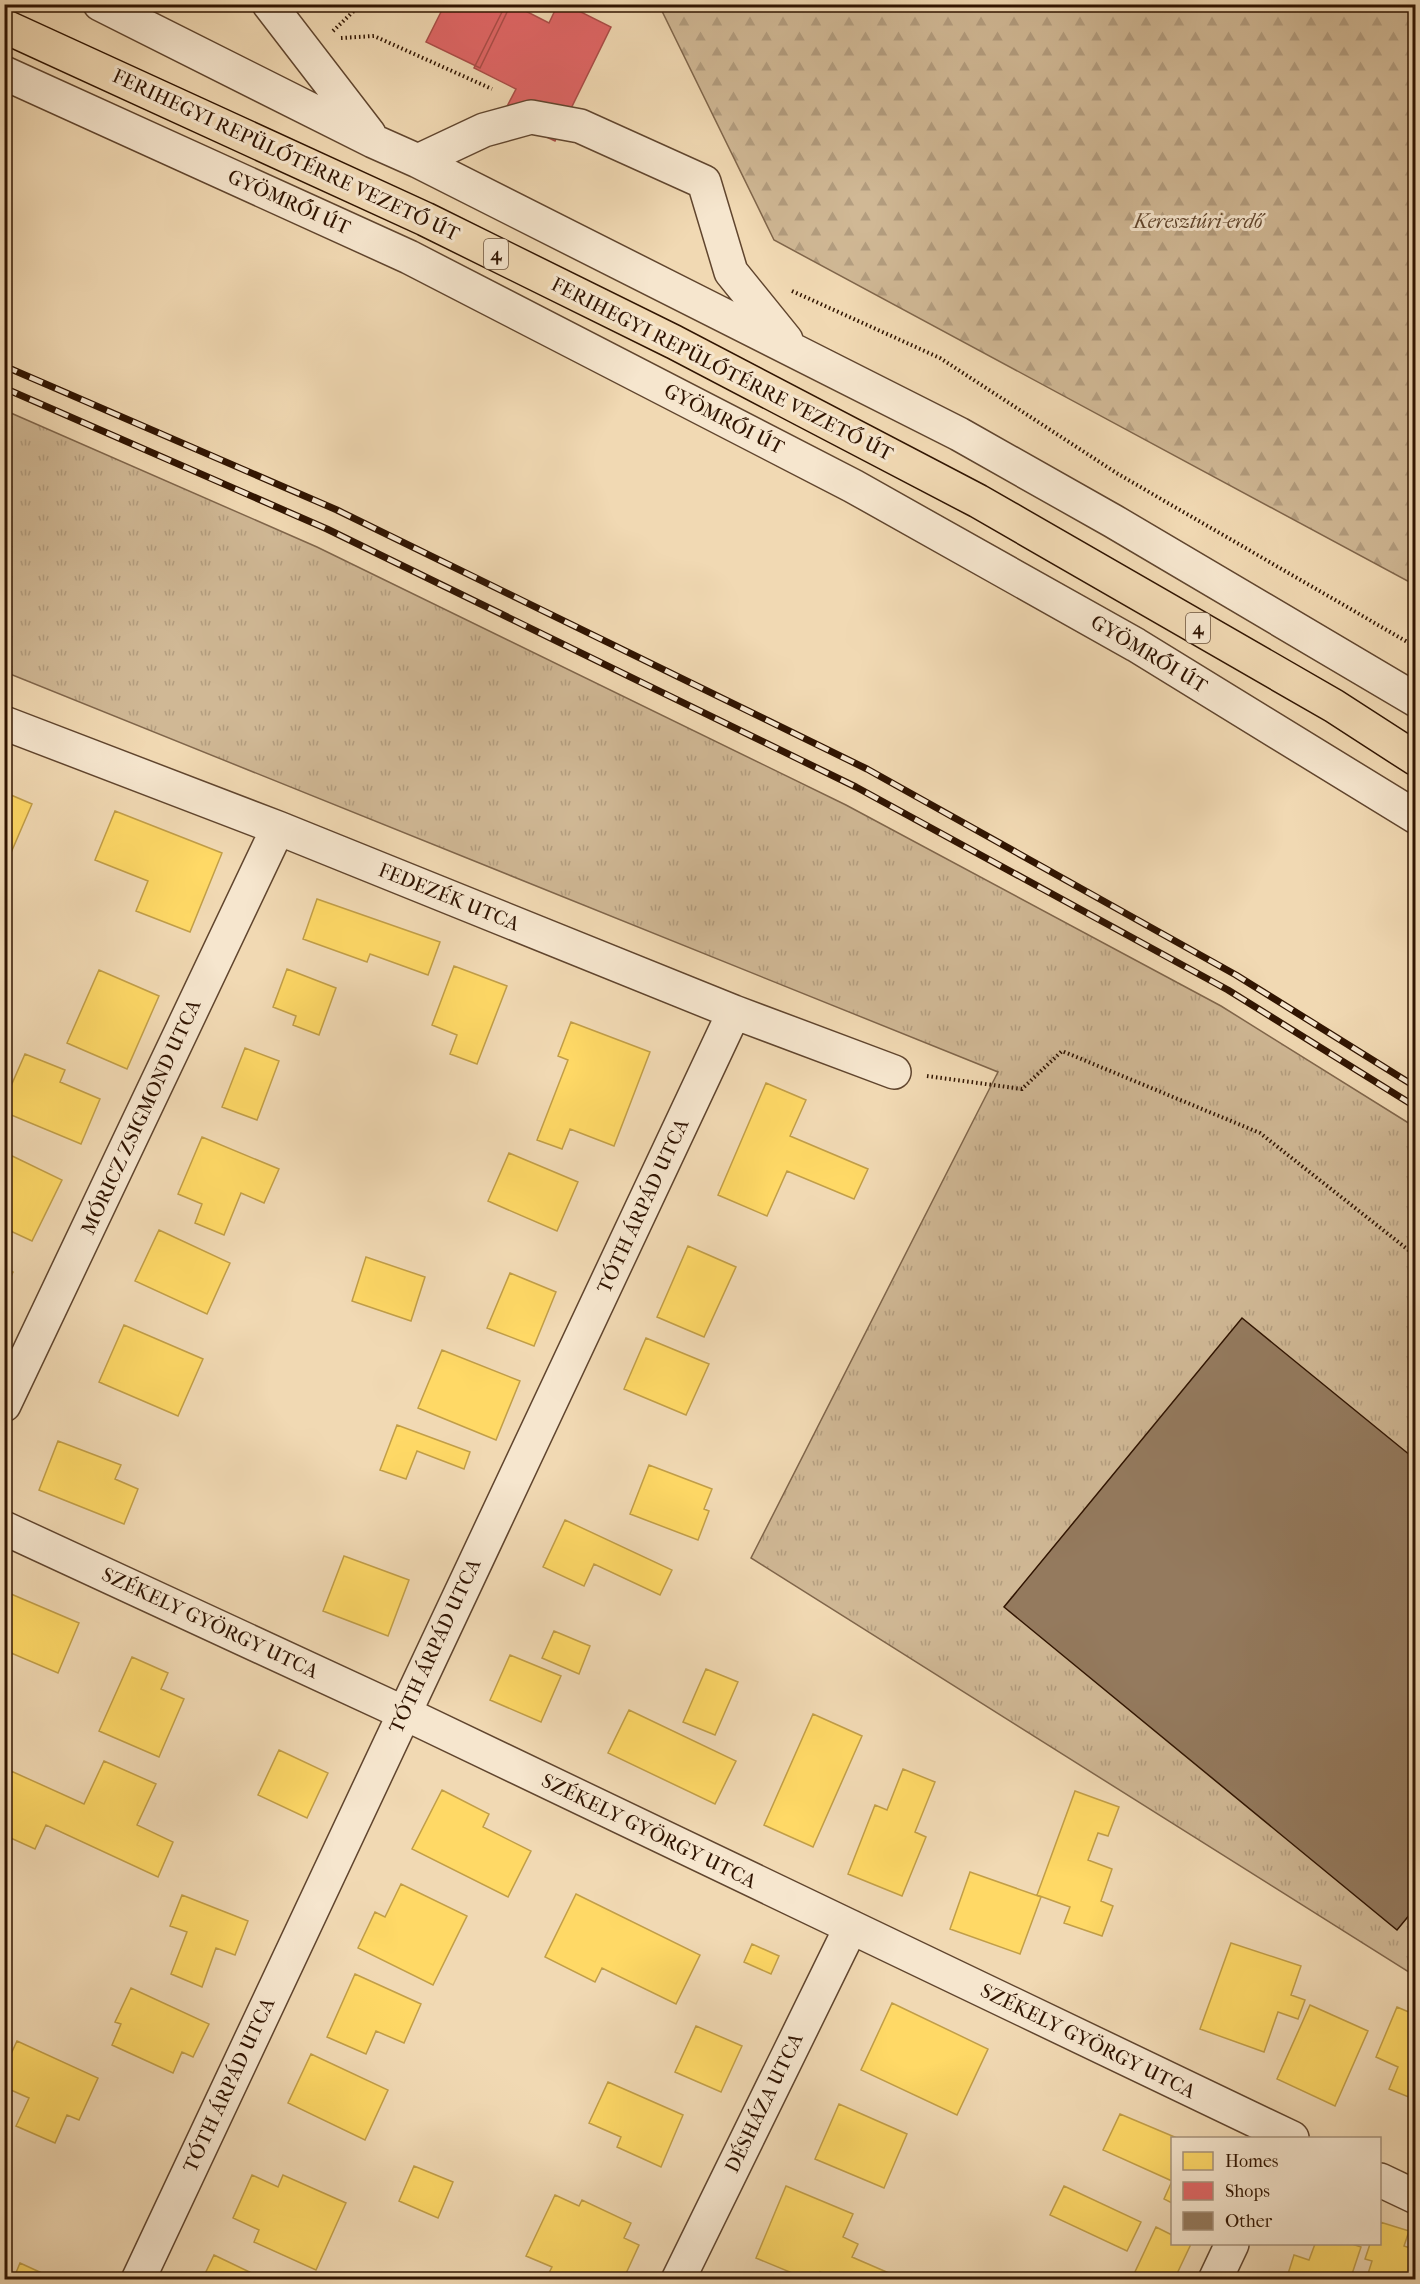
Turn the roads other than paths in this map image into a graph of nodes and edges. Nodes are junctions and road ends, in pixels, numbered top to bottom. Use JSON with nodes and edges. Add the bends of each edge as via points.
{"nodes":[{"id":1,"x":100,"y":4,"type":"edge"},
{"id":2,"x":268,"y":4,"type":"edge"},
{"id":3,"x":4,"y":26,"type":"edge"},
{"id":4,"x":4,"y":73,"type":"edge"},
{"id":5,"x":373,"y":141,"type":"junction"},
{"id":6,"x":418,"y":161,"type":"junction"},
{"id":7,"x":793,"y":349,"type":"junction"},
{"id":8,"x":1416,"y":699,"type":"edge"},
{"id":9,"x":4,"y":723,"type":"edge"},
{"id":10,"x":1416,"y":759,"type":"edge"},
{"id":11,"x":1416,"y":817,"type":"edge"},
{"id":12,"x":278,"y":828,"type":"junction"},
{"id":13,"x":734,"y":1012,"type":"junction"},
{"id":14,"x":894,"y":1072,"type":"road end"},
{"id":15,"x":4,"y":1405,"type":"edge"},
{"id":16,"x":4,"y":1528,"type":"edge"},
{"id":17,"x":404,"y":1713,"type":"junction"},
{"id":18,"x":851,"y":1927,"type":"junction"},
{"id":19,"x":1285,"y":2137,"type":"edge"},
{"id":20,"x":1381,"y":2180,"type":"edge"},
{"id":21,"x":1416,"y":2197,"type":"edge"},
{"id":22,"x":1232,"y":2245,"type":"edge"},
{"id":23,"x":138,"y":2280,"type":"edge"},
{"id":24,"x":678,"y":2280,"type":"edge"},
{"id":25,"x":1215,"y":2280,"type":"edge"}],
"edges":[{"from":1,"to":5,"type":"street"},
{"from":2,"to":5,"type":"street"},
{"from":3,"to":10,"type":"main road","name":"FERIHEGYI REPÜLŐTÉRRE VEZETŐ ÚT","number":"4","via":[[425,219],[674,342],[978,501],[1334,706]]},
{"from":4,"to":11,"type":"street","name":"GYÖMRŐI ÚT","via":[[409,257],[853,486],[1136,645]]},
{"from":5,"to":6,"type":"street"},
{"from":6,"to":7,"type":"street"},
{"from":6,"to":7,"type":"street","via":[[484,130],[531,117],[580,126],[704,182],[731,272]]},
{"from":7,"to":8,"type":"street","via":[[959,434]]},
{"from":9,"to":12,"type":"street","name":"FEDEZÉK UTCA"},
{"from":12,"to":13,"type":"street","name":"FEDEZÉK UTCA"},
{"from":12,"to":15,"type":"street","name":"MÓRICZ ZSIGMOND UTCA"},
{"from":13,"to":14,"type":"street","name":"FEDEZÉK UTCA"},
{"from":13,"to":17,"type":"street","name":"TÓTH ÁRPÁD UTCA"},
{"from":16,"to":17,"type":"street","name":"SZÉKELY GYÖRGY UTCA"},
{"from":17,"to":18,"type":"street","name":"SZÉKELY GYÖRGY UTCA"},
{"from":17,"to":23,"type":"street","name":"TÓTH ÁRPÁD UTCA"},
{"from":18,"to":19,"type":"street","name":"SZÉKELY GYÖRGY UTCA"},
{"from":18,"to":24,"type":"street","name":"DÉSHÁZA UTCA"},
{"from":20,"to":21,"type":"street"},
{"from":22,"to":25,"type":"street"}]}
